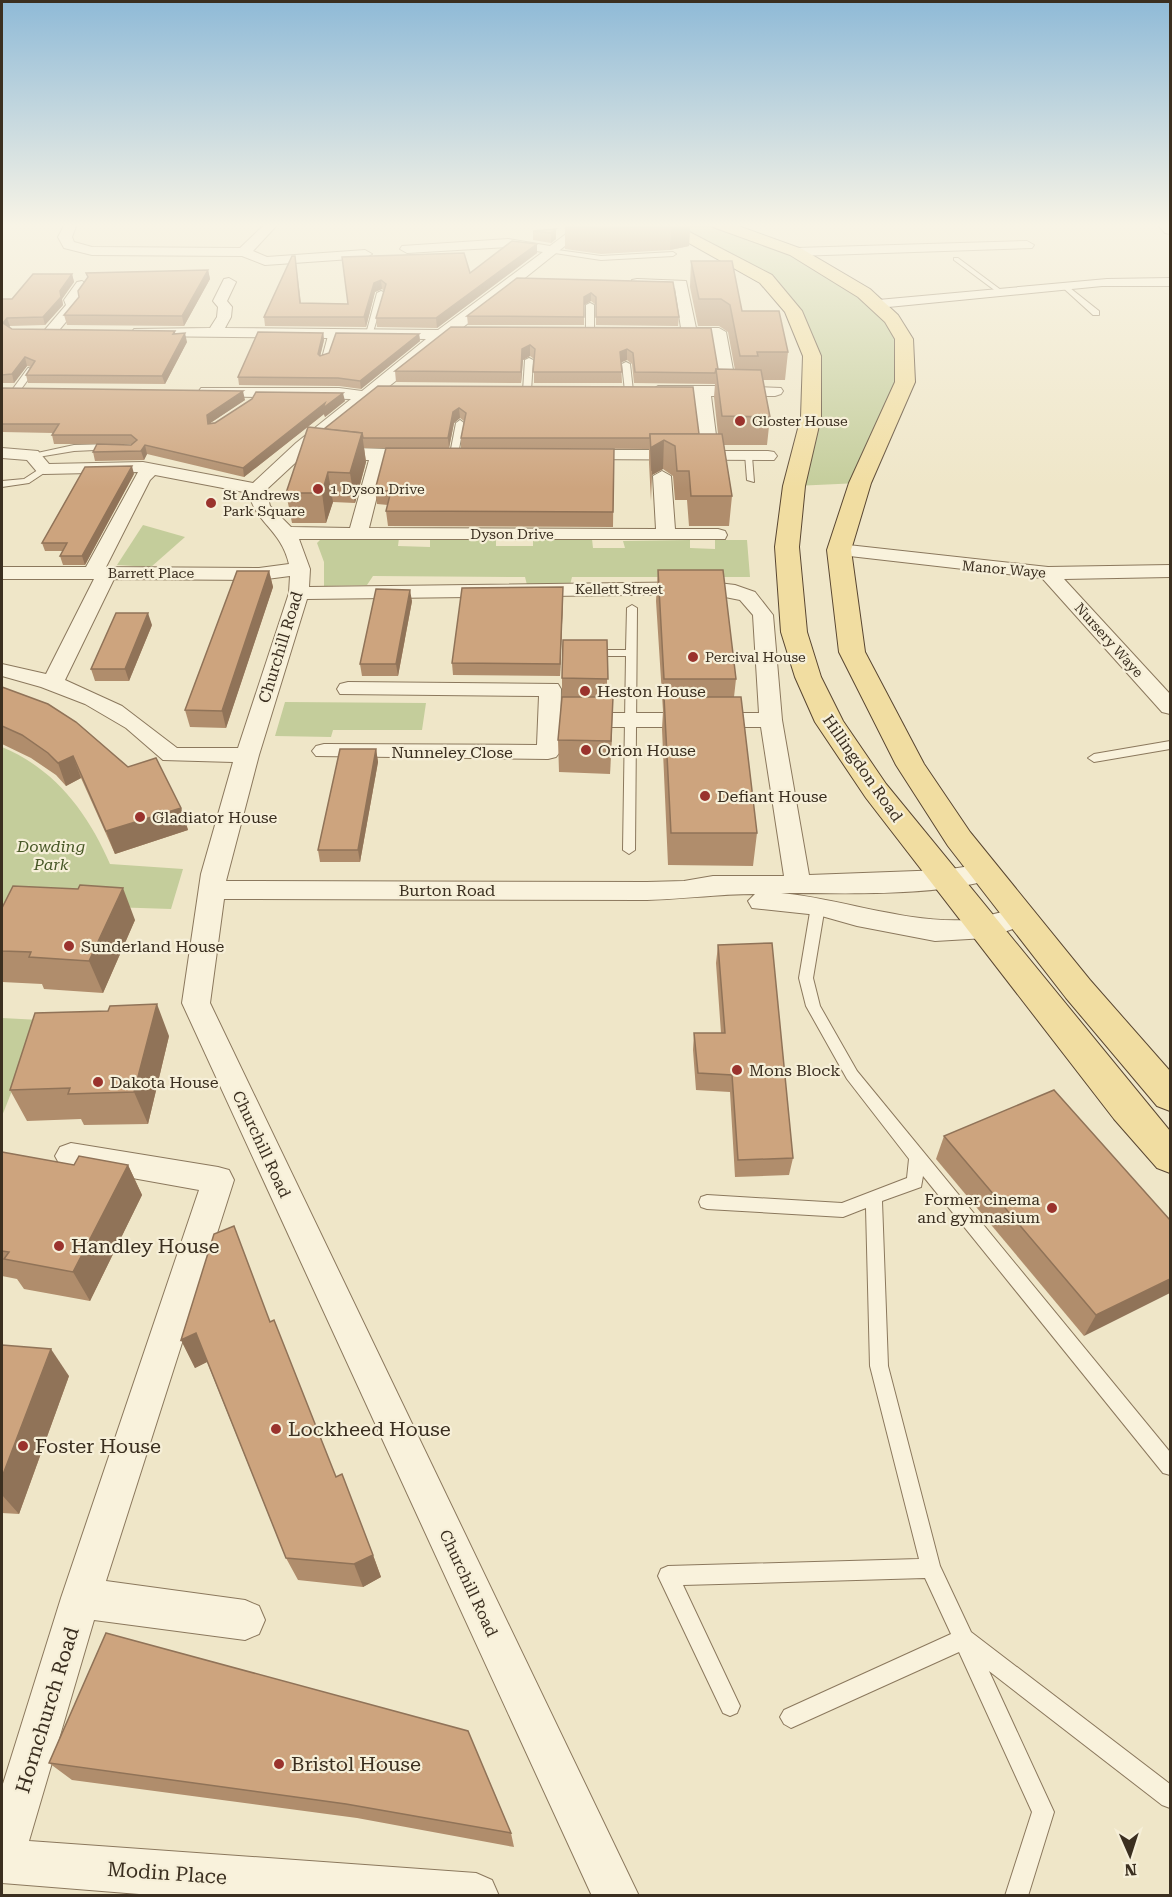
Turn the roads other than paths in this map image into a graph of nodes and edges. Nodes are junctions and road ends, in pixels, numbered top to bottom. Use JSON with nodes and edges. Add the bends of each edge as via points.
{"nodes":[{"id":1,"x":64,"y":313,"type":"edge"},
{"id":2,"x":225,"y":313,"type":"edge"},
{"id":3,"x":375,"y":313,"type":"edge"},
{"id":4,"x":470,"y":313,"type":"edge"},
{"id":5,"x":590,"y":313,"type":"edge"},
{"id":6,"x":686,"y":313,"type":"edge"},
{"id":7,"x":794,"y":313,"type":"edge"},
{"id":8,"x":886,"y":313,"type":"edge"},
{"id":9,"x":73,"y":332,"type":"edge"},
{"id":10,"x":118,"y":332,"type":"edge"},
{"id":11,"x":215,"y":332,"type":"junction"},
{"id":12,"x":333,"y":332,"type":"junction"},
{"id":13,"x":369,"y":332,"type":"junction"},
{"id":14,"x":444,"y":332,"type":"junction"},
{"id":15,"x":656,"y":332,"type":"edge"},
{"id":16,"x":689,"y":332,"type":"junction"},
{"id":17,"x":464,"y":333,"type":"edge"},
{"id":18,"x":590,"y":333,"type":"edge"},
{"id":19,"x":324,"y":360,"type":"edge"},
{"id":20,"x":529,"y":360,"type":"edge"},
{"id":21,"x":626,"y":364,"type":"edge"},
{"id":22,"x":31,"y":370,"type":"edge"},
{"id":23,"x":9,"y":390,"type":"edge"},
{"id":24,"x":39,"y":390,"type":"edge"},
{"id":25,"x":186,"y":391,"type":"edge"},
{"id":26,"x":395,"y":391,"type":"edge"},
{"id":27,"x":505,"y":391,"type":"edge"},
{"id":28,"x":533,"y":391,"type":"joint"},
{"id":29,"x":623,"y":391,"type":"joint"},
{"id":30,"x":370,"y":392,"type":"junction"},
{"id":31,"x":702,"y":392,"type":"junction"},
{"id":32,"x":729,"y":392,"type":"junction"},
{"id":33,"x":775,"y":392,"type":"dead end"},
{"id":34,"x":460,"y":423,"type":"edge"},
{"id":35,"x":124,"y":447,"type":"edge"},
{"id":36,"x":302,"y":447,"type":"junction"},
{"id":37,"x":2,"y":453,"type":"edge"},
{"id":38,"x":460,"y":454,"type":"joint"},
{"id":39,"x":32,"y":455,"type":"junction"},
{"id":40,"x":379,"y":455,"type":"junction"},
{"id":41,"x":559,"y":455,"type":"edge"},
{"id":42,"x":710,"y":455,"type":"junction"},
{"id":43,"x":748,"y":456,"type":"junction"},
{"id":44,"x":768,"y":456,"type":"edge"},
{"id":45,"x":44,"y":469,"type":"junction"},
{"id":46,"x":151,"y":469,"type":"junction"},
{"id":47,"x":662,"y":476,"type":"edge"},
{"id":48,"x":751,"y":480,"type":"dead end"},
{"id":49,"x":2,"y":484,"type":"edge"},
{"id":50,"x":257,"y":489,"type":"junction"},
{"id":51,"x":286,"y":533,"type":"junction"},
{"id":52,"x":358,"y":534,"type":"junction"},
{"id":53,"x":666,"y":534,"type":"junction"},
{"id":54,"x":718,"y":535,"type":"edge"},
{"id":55,"x":839,"y":550,"type":"junction"},
{"id":56,"x":300,"y":569,"type":"junction"},
{"id":57,"x":1170,"y":571,"type":"edge"},
{"id":58,"x":2,"y":573,"type":"edge"},
{"id":59,"x":100,"y":573,"type":"junction"},
{"id":60,"x":1048,"y":573,"type":"junction"},
{"id":61,"x":299,"y":593,"type":"junction"},
{"id":62,"x":632,"y":608,"type":"dead end"},
{"id":63,"x":581,"y":653,"type":"edge"},
{"id":64,"x":633,"y":653,"type":"junction"},
{"id":65,"x":2,"y":670,"type":"edge"},
{"id":66,"x":53,"y":682,"type":"junction"},
{"id":67,"x":348,"y":688,"type":"dead end"},
{"id":68,"x":1170,"y":707,"type":"edge"},
{"id":69,"x":630,"y":719,"type":"junction"},
{"id":70,"x":549,"y":720,"type":"junction"},
{"id":71,"x":771,"y":720,"type":"junction"},
{"id":72,"x":1170,"y":745,"type":"edge"},
{"id":73,"x":324,"y":751,"type":"dead end"},
{"id":74,"x":247,"y":755,"type":"junction"},
{"id":75,"x":1094,"y":758,"type":"dead end"},
{"id":76,"x":629,"y":850,"type":"dead end"},
{"id":77,"x":984,"y":873,"type":"junction"},
{"id":78,"x":944,"y":879,"type":"junction"},
{"id":79,"x":798,"y":885,"type":"junction"},
{"id":80,"x":211,"y":890,"type":"junction"},
{"id":81,"x":684,"y":890,"type":"junction"},
{"id":82,"x":818,"y":906,"type":"junction"},
{"id":83,"x":1002,"y":922,"type":"junction"},
{"id":84,"x":1170,"y":1096,"type":"edge"},
{"id":85,"x":71,"y":1156,"type":"dead end"},
{"id":86,"x":1170,"y":1156,"type":"edge"},
{"id":87,"x":917,"y":1157,"type":"junction"},
{"id":88,"x":874,"y":1197,"type":"junction"},
{"id":89,"x":707,"y":1202,"type":"dead end"},
{"id":90,"x":1170,"y":1466,"type":"edge"},
{"id":91,"x":931,"y":1568,"type":"junction"},
{"id":92,"x":81,"y":1598,"type":"junction"},
{"id":93,"x":245,"y":1620,"type":"dead end"},
{"id":94,"x":964,"y":1639,"type":"junction"},
{"id":95,"x":730,"y":1706,"type":"dead end"},
{"id":96,"x":791,"y":1717,"type":"dead end"},
{"id":97,"x":1170,"y":1797,"type":"edge"},
{"id":98,"x":2,"y":1856,"type":"edge"},
{"id":99,"x":2,"y":1861,"type":"edge"},
{"id":100,"x":476,"y":1896,"type":"edge"},
{"id":101,"x":616,"y":1896,"type":"edge"},
{"id":102,"x":1016,"y":1896,"type":"edge"}],
"edges":[{"from":1,"to":9,"type":"street","via":[[44,332]]},
{"from":2,"to":11,"type":"street"},
{"from":3,"to":13,"type":"lane"},
{"from":4,"to":14,"type":"street"},
{"from":5,"to":18,"type":"lane"},
{"from":6,"to":16,"type":"street"},
{"from":7,"to":78,"type":"main road","name":"Hillingdon Road","via":[[812,356],[811,417],[795,486],[788,547],[794,632],[807,677],[829,722]]},
{"from":8,"to":55,"type":"main road","name":"Hillingdon Road","via":[[904,339],[905,382],[860,483]]},
{"from":10,"to":11,"type":"street"},
{"from":11,"to":12,"type":"street"},
{"from":12,"to":13,"type":"street"},
{"from":12,"to":19,"type":"lane"},
{"from":13,"to":14,"type":"street"},
{"from":14,"to":17,"type":"street"},
{"from":14,"to":30,"type":"street"},
{"from":15,"to":16,"type":"street"},
{"from":16,"to":32,"type":"street","via":[[719,332]]},
{"from":20,"to":28,"type":"lane"},
{"from":21,"to":29,"type":"lane"},
{"from":22,"to":23,"type":"lane"},
{"from":23,"to":24,"type":"street"},
{"from":25,"to":30,"type":"street","via":[[252,398]]},
{"from":26,"to":30,"type":"street"},
{"from":27,"to":28,"type":"street"},
{"from":29,"to":31,"type":"street"},
{"from":30,"to":36,"type":"street"},
{"from":31,"to":32,"type":"street"},
{"from":31,"to":42,"type":"street"},
{"from":32,"to":33,"type":"street"},
{"from":34,"to":38,"type":"lane"},
{"from":35,"to":39,"type":"lane","via":[[74,448]]},
{"from":36,"to":40,"type":"street"},
{"from":36,"to":50,"type":"street"},
{"from":37,"to":39,"type":"street"},
{"from":38,"to":40,"type":"street"},
{"from":39,"to":45,"type":"street"},
{"from":40,"to":52,"type":"street"},
{"from":41,"to":42,"type":"street"},
{"from":42,"to":43,"type":"street"},
{"from":43,"to":44,"type":"street"},
{"from":43,"to":48,"type":"lane"},
{"from":45,"to":46,"type":"street"},
{"from":45,"to":49,"type":"lane","via":[[26,481]]},
{"from":46,"to":50,"type":"street"},
{"from":46,"to":59,"type":"street","via":[[142,478]]},
{"from":47,"to":53,"type":"street"},
{"from":50,"to":51,"type":"street","name":"Churchill Road","via":[[261,507]]},
{"from":51,"to":52,"type":"street","name":"Dyson Drive"},
{"from":51,"to":56,"type":"street","name":"Churchill Road"},
{"from":52,"to":53,"type":"street","name":"Dyson Drive"},
{"from":53,"to":54,"type":"street","name":"Dyson Drive"},
{"from":55,"to":60,"type":"street","name":"Manor Waye"},
{"from":55,"to":77,"type":"main road","name":"Hillingdon Road","via":[[852,652],[910,765]]},
{"from":56,"to":59,"type":"street","name":"Barrett Place","via":[[259,574]]},
{"from":56,"to":61,"type":"street","name":"Churchill Road"},
{"from":57,"to":60,"type":"street","name":"Manor Waye"},
{"from":58,"to":59,"type":"street","name":"Barrett Place"},
{"from":59,"to":66,"type":"street"},
{"from":60,"to":68,"type":"street","name":"Nursery Waye"},
{"from":61,"to":71,"type":"street","name":"Kellett Street","via":[[687,588],[741,592],[757,602],[763,615]]},
{"from":61,"to":74,"type":"street","name":"Churchill Road"},
{"from":62,"to":64,"type":"lane"},
{"from":63,"to":64,"type":"lane"},
{"from":64,"to":69,"type":"lane"},
{"from":65,"to":66,"type":"street"},
{"from":66,"to":74,"type":"street","via":[[125,716],[171,755]]},
{"from":67,"to":70,"type":"street","name":"Nunneley Close","via":[[550,689]]},
{"from":69,"to":70,"type":"street"},
{"from":69,"to":71,"type":"street"},
{"from":69,"to":76,"type":"lane"},
{"from":70,"to":73,"type":"street","name":"Nunneley Close","via":[[548,752]]},
{"from":71,"to":79,"type":"street","name":"Kellett Street"},
{"from":72,"to":75,"type":"lane"},
{"from":74,"to":80,"type":"street","name":"Churchill Road"},
{"from":77,"to":78,"type":"street","name":"Burton Road"},
{"from":77,"to":83,"type":"main road","name":"Hillingdon Road"},
{"from":78,"to":79,"type":"street","name":"Burton Road"},
{"from":78,"to":83,"type":"main road","name":"Hillingdon Road"},
{"from":79,"to":81,"type":"street","name":"Burton Road","via":[[713,885]]},
{"from":80,"to":81,"type":"street","name":"Burton Road"},
{"from":80,"to":101,"type":"street","name":"Churchill Road","via":[[196,1003]]},
{"from":81,"to":82,"type":"street","name":"Burton Road","via":[[714,897]]},
{"from":82,"to":83,"type":"street","name":"Burton Road","via":[[926,930]]},
{"from":82,"to":87,"type":"lane","via":[[806,978],[813,1006],[852,1075]]},
{"from":83,"to":84,"type":"main road","name":"Hillingdon Road"},
{"from":83,"to":86,"type":"main road","name":"Hillingdon Road","via":[[1126,1108]]},
{"from":85,"to":92,"type":"street","name":"Hornchurch Road","via":[[218,1180]]},
{"from":87,"to":88,"type":"lane","via":[[915,1182]]},
{"from":87,"to":90,"type":"lane"},
{"from":88,"to":89,"type":"lane","via":[[843,1210]]},
{"from":88,"to":91,"type":"lane","via":[[879,1366]]},
{"from":91,"to":94,"type":"lane"},
{"from":91,"to":95,"type":"lane","via":[[668,1576]]},
{"from":92,"to":93,"type":"street"},
{"from":92,"to":98,"type":"street","name":"Hornchurch Road"},
{"from":94,"to":96,"type":"lane"},
{"from":94,"to":97,"type":"lane"},
{"from":94,"to":102,"type":"lane","via":[[1043,1812]]},
{"from":99,"to":100,"type":"street","name":"Modin Place"}]}
